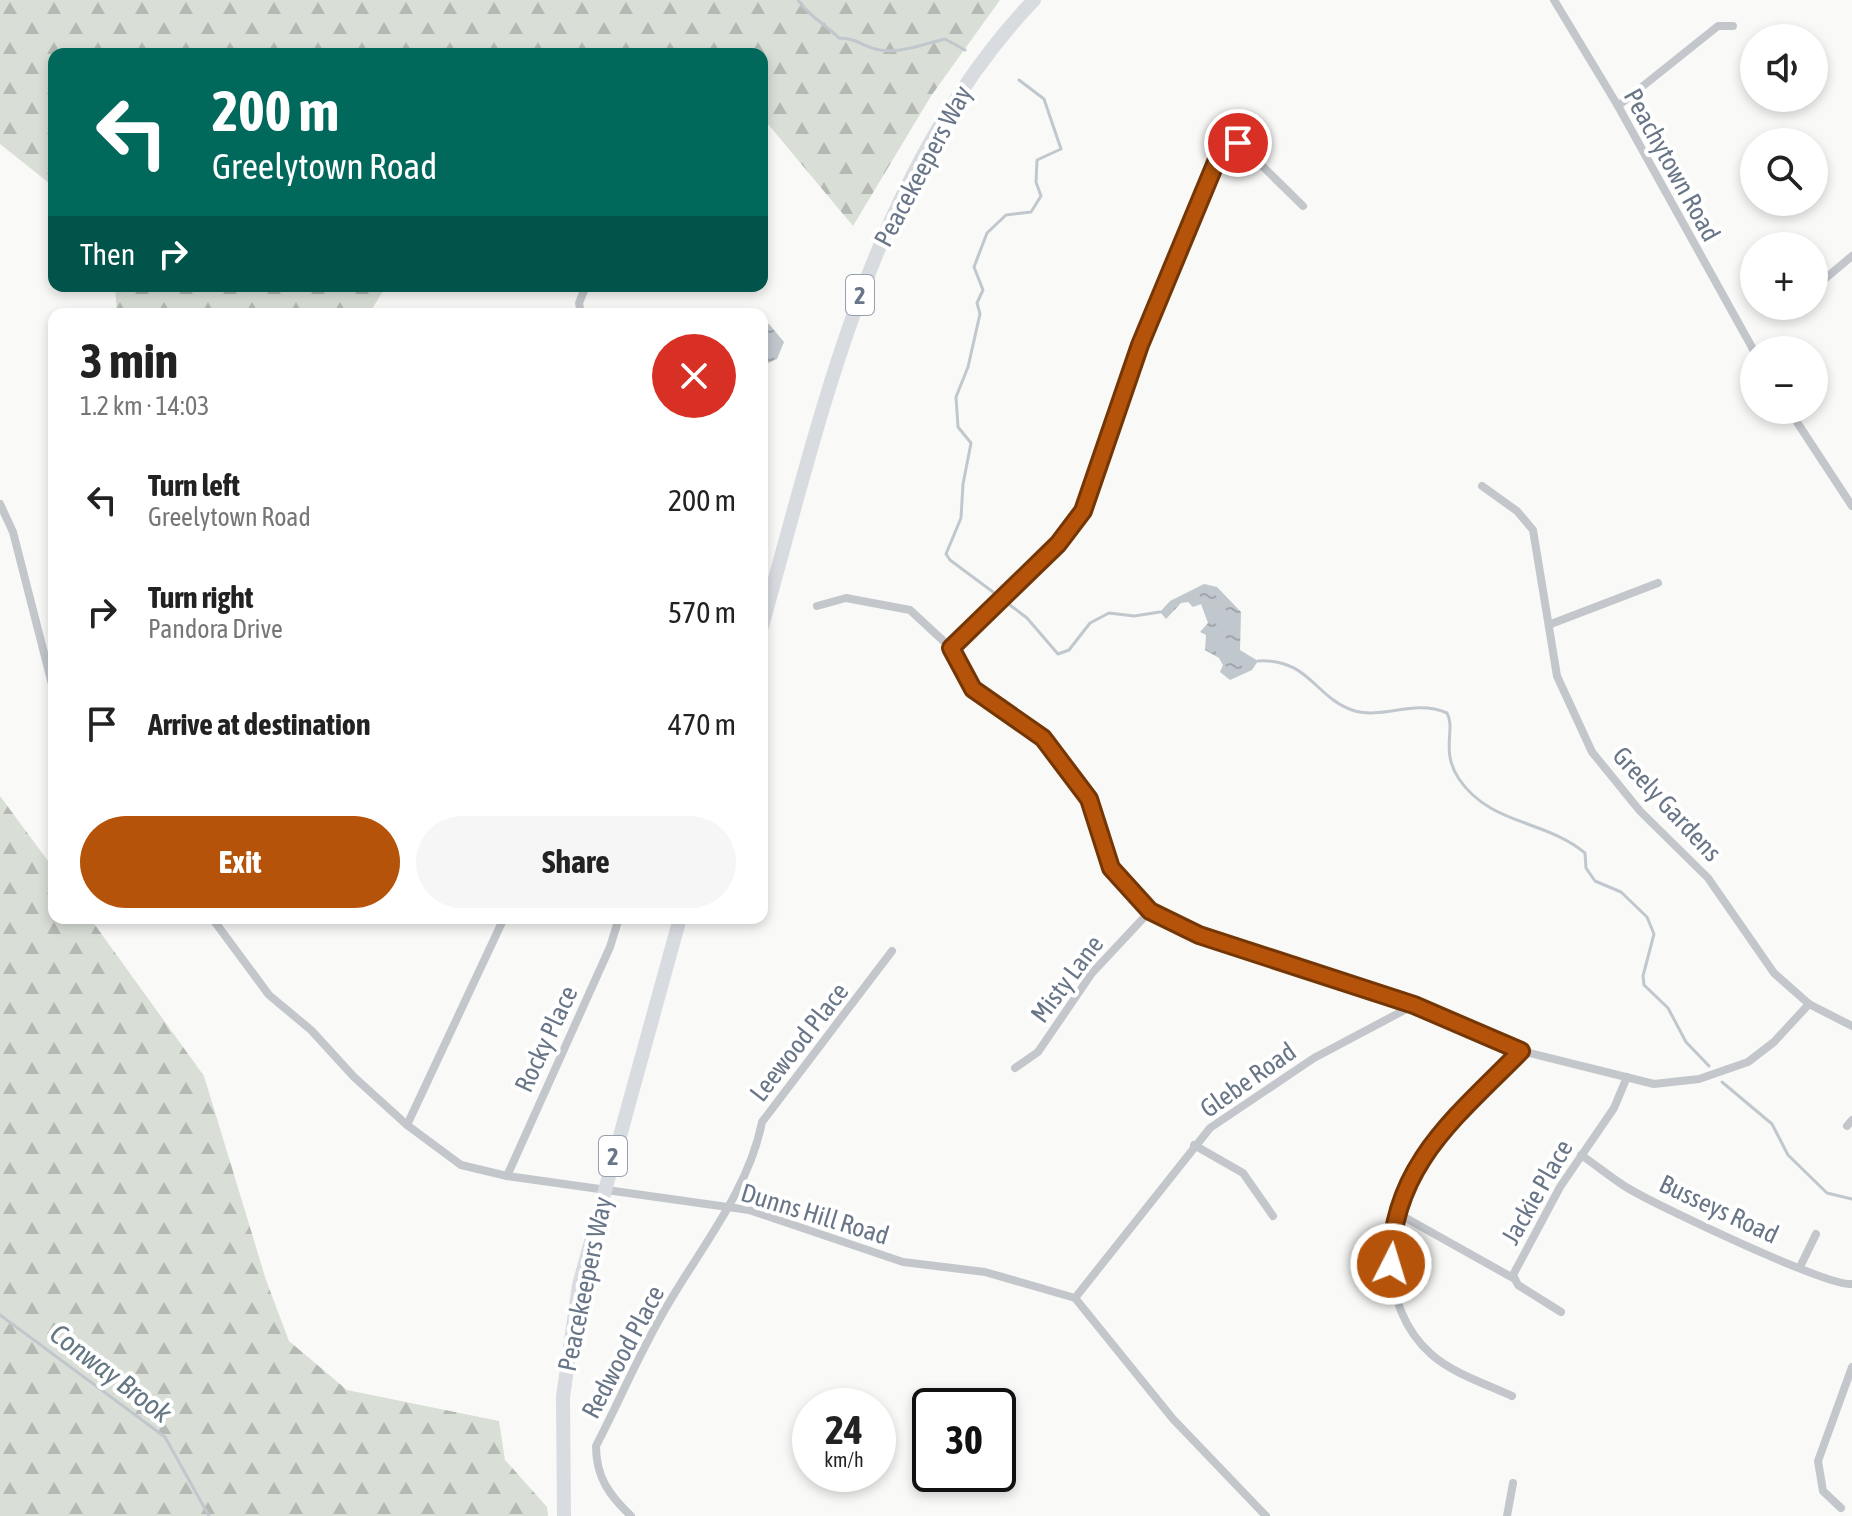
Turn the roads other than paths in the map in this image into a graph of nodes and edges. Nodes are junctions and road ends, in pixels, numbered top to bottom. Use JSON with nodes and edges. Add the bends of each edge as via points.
{"nodes":[{"id":1,"x":1034,"y":0,"type":"edge"},
{"id":2,"x":1554,"y":0,"type":"edge"},
{"id":3,"x":1733,"y":26,"type":"dead end"},
{"id":4,"x":1618,"y":106,"type":"junction"},
{"id":5,"x":1303,"y":206,"type":"dead end"},
{"id":6,"x":1852,"y":256,"type":"edge"},
{"id":7,"x":1828,"y":276,"type":"edge"},
{"id":8,"x":1746,"y":336,"type":"edge"},
{"id":9,"x":1798,"y":424,"type":"edge"},
{"id":10,"x":1482,"y":486,"type":"dead end"},
{"id":11,"x":0,"y":504,"type":"edge"},
{"id":12,"x":1852,"y":506,"type":"edge"},
{"id":13,"x":1658,"y":583,"type":"dead end"},
{"id":14,"x":768,"y":605,"type":"edge"},
{"id":15,"x":817,"y":606,"type":"dead end"},
{"id":16,"x":1551,"y":624,"type":"junction"},
{"id":17,"x":951,"y":648,"type":"junction"},
{"id":18,"x":48,"y":669,"type":"edge"},
{"id":19,"x":1150,"y":911,"type":"junction"},
{"id":20,"x":216,"y":924,"type":"edge"},
{"id":21,"x":501,"y":924,"type":"edge"},
{"id":22,"x":617,"y":924,"type":"edge"},
{"id":23,"x":678,"y":924,"type":"edge"},
{"id":24,"x":892,"y":951,"type":"dead end"},
{"id":25,"x":1809,"y":1004,"type":"junction"},
{"id":26,"x":1414,"y":1005,"type":"junction"},
{"id":27,"x":1852,"y":1026,"type":"edge"},
{"id":28,"x":1521,"y":1051,"type":"junction"},
{"id":29,"x":1015,"y":1068,"type":"dead end"},
{"id":30,"x":1627,"y":1077,"type":"junction"},
{"id":31,"x":407,"y":1125,"type":"junction"},
{"id":32,"x":1194,"y":1145,"type":"junction"},
{"id":33,"x":1581,"y":1155,"type":"junction"},
{"id":34,"x":507,"y":1176,"type":"junction"},
{"id":35,"x":728,"y":1207,"type":"junction"},
{"id":36,"x":1397,"y":1213,"type":"junction"},
{"id":37,"x":1273,"y":1216,"type":"dead end"},
{"id":38,"x":1816,"y":1234,"type":"dead end"},
{"id":39,"x":1800,"y":1267,"type":"junction"},
{"id":40,"x":1513,"y":1278,"type":"junction"},
{"id":41,"x":1850,"y":1285,"type":"edge"},
{"id":42,"x":1075,"y":1298,"type":"junction"},
{"id":43,"x":1561,"y":1312,"type":"dead end"},
{"id":44,"x":1852,"y":1367,"type":"edge"},
{"id":45,"x":1512,"y":1396,"type":"dead end"},
{"id":46,"x":1513,"y":1483,"type":"dead end"},
{"id":47,"x":1841,"y":1508,"type":"dead end"},
{"id":48,"x":564,"y":1516,"type":"edge"},
{"id":49,"x":631,"y":1516,"type":"edge"},
{"id":50,"x":1266,"y":1516,"type":"edge"},
{"id":51,"x":1507,"y":1516,"type":"edge"}],
"edges":[{"from":1,"to":14,"type":"highway","name":"Peacekeepers Way","number":"2","via":[[964,85],[870,270],[835,367]]},
{"from":2,"to":4,"type":"street","name":"Peachytown Road"},
{"from":3,"to":4,"type":"street","via":[[1718,26]]},
{"from":4,"to":8,"type":"street","name":"Peachytown Road"},
{"from":5,"to":17,"type":"street","via":[[1241,145],[1231,142],[1223,147],[1140,345],[1083,511],[1058,544]]},
{"from":6,"to":7,"type":"street"},
{"from":9,"to":12,"type":"street"},
{"from":10,"to":16,"type":"street","name":"Greely Gardens","via":[[1533,530]]},
{"from":11,"to":18,"type":"street","via":[[13,532]]},
{"from":13,"to":16,"type":"street"},
{"from":15,"to":17,"type":"street","via":[[846,598],[910,610]]},
{"from":16,"to":25,"type":"street","name":"Greely Gardens","via":[[1557,676],[1592,752],[1640,811],[1708,878],[1774,973]]},
{"from":17,"to":19,"type":"street","via":[[973,689],[1043,738],[1089,799],[1111,868]]},
{"from":19,"to":26,"type":"street","via":[[1199,935]]},
{"from":19,"to":29,"type":"street","name":"Misty Lane","via":[[1092,973],[1038,1052]]},
{"from":20,"to":31,"type":"street","name":"Dunns Hill Road","via":[[265,991]]},
{"from":21,"to":31,"type":"street"},
{"from":22,"to":34,"type":"street","name":"Rocky Place"},
{"from":23,"to":48,"type":"highway","name":"Peacekeepers Way","number":"2","via":[[579,1285],[563,1397]]},
{"from":24,"to":35,"type":"street","name":"Leewood Place","via":[[762,1122]]},
{"from":25,"to":27,"type":"street","name":"Greely Gardens"},
{"from":25,"to":30,"type":"street","via":[[1774,1042],[1722,1074],[1654,1084]]},
{"from":26,"to":28,"type":"street"},
{"from":26,"to":32,"type":"street","name":"Glebe Road","via":[[1314,1058],[1210,1128]]},
{"from":28,"to":30,"type":"street"},
{"from":28,"to":36,"type":"street","via":[[1431,1143],[1415,1165]]},
{"from":30,"to":33,"type":"street","name":"Jackie Place","via":[[1614,1108]]},
{"from":31,"to":34,"type":"street","name":"Dunns Hill Road","via":[[461,1165]]},
{"from":32,"to":37,"type":"street","via":[[1243,1173]]},
{"from":32,"to":42,"type":"street","name":"Glebe Road"},
{"from":33,"to":39,"type":"street","name":"Busseys Road","via":[[1625,1187]]},
{"from":33,"to":40,"type":"street","name":"Jackie Place"},
{"from":34,"to":35,"type":"street","name":"Dunns Hill Road"},
{"from":35,"to":42,"type":"street","name":"Dunns Hill Road","via":[[903,1262],[985,1272]]},
{"from":35,"to":49,"type":"street","name":"Redwood Place","via":[[662,1314],[596,1446],[603,1484]]},
{"from":36,"to":40,"type":"street"},
{"from":36,"to":45,"type":"street","via":[[1393,1283],[1416,1336],[1444,1363]]},
{"from":38,"to":39,"type":"street"},
{"from":39,"to":41,"type":"street","name":"Busseys Road"},
{"from":40,"to":43,"type":"street","name":"Jackie Place"},
{"from":42,"to":50,"type":"street","via":[[1173,1419]]},
{"from":44,"to":47,"type":"street","via":[[1818,1461],[1823,1491]]},
{"from":46,"to":51,"type":"street"}]}
